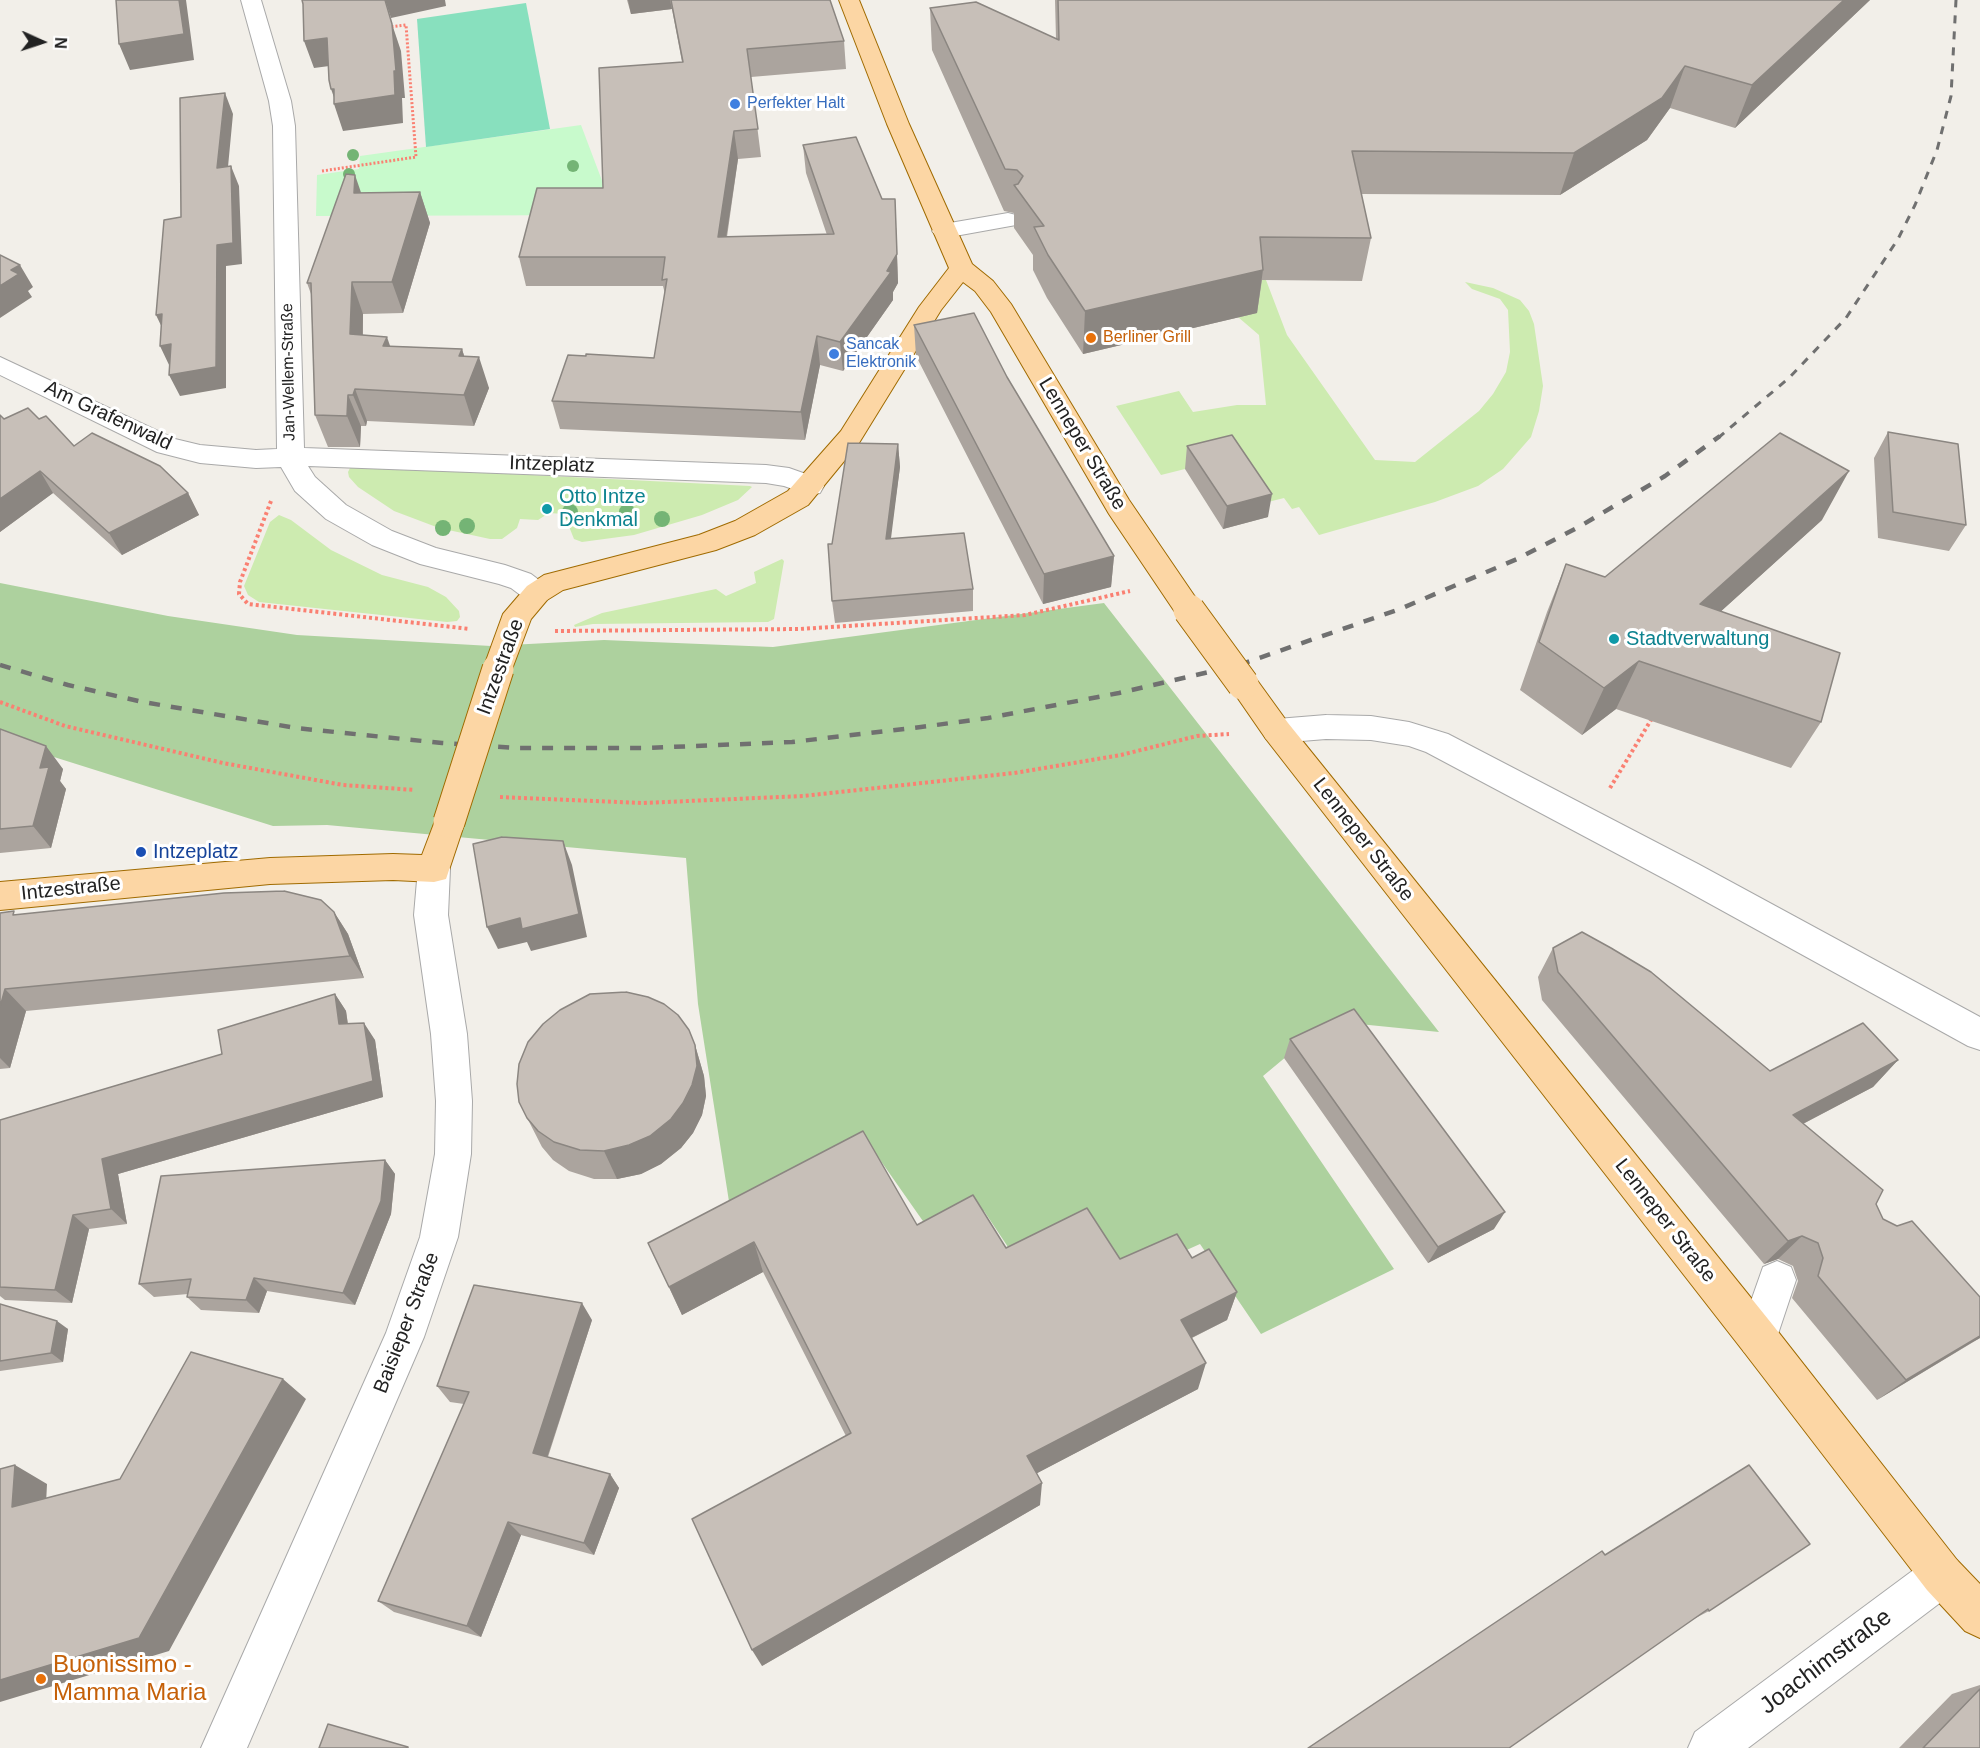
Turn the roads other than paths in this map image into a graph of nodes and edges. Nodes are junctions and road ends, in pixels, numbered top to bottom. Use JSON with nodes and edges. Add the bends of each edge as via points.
{"nodes":[{"id":1,"x":251,"y":0,"type":"edge"},
{"id":2,"x":849,"y":0,"type":"edge"},
{"id":3,"x":1008,"y":220,"type":"dead end"},
{"id":4,"x":944,"y":231,"type":"junction"},
{"id":5,"x":961,"y":268,"type":"junction"},
{"id":6,"x":0,"y":365,"type":"edge"},
{"id":7,"x":291,"y":457,"type":"junction"},
{"id":8,"x":810,"y":486,"type":"junction"},
{"id":9,"x":537,"y":593,"type":"junction"},
{"id":10,"x":1277,"y":731,"type":"junction"},
{"id":11,"x":434,"y":869,"type":"junction"},
{"id":12,"x":0,"y":896,"type":"edge"},
{"id":13,"x":1980,"y":1035,"type":"edge"},
{"id":14,"x":1777,"y":1280,"type":"dead end"},
{"id":15,"x":1758,"y":1338,"type":"junction"},
{"id":16,"x":1942,"y":1575,"type":"junction"},
{"id":17,"x":1980,"y":1616,"type":"edge"},
{"id":18,"x":224,"y":1748,"type":"edge"},
{"id":19,"x":1711,"y":1748,"type":"edge"}],
"edges":[{"from":1,"to":7,"type":"street","name":"Jan-Wellem-Straße","via":[[284,126]]},
{"from":2,"to":4,"type":"main road","name":"Lenneper Straße"},
{"from":3,"to":4,"type":"street"},
{"from":4,"to":5,"type":"main road","name":"Lenneper Straße"},
{"from":5,"to":8,"type":"main road","name":"Intzestraße","via":[[931,307],[850,437]]},
{"from":5,"to":10,"type":"main road","name":"Lenneper Straße","bridge":true,"via":[[984,286],[1002,309],[1125,515]]},
{"from":6,"to":7,"type":"street","name":"Am Grafenwald","via":[[167,446],[200,454],[256,459]]},
{"from":7,"to":8,"type":"street","name":"Intzeplatz","via":[[766,474],[789,477]]},
{"from":7,"to":9,"type":"street","name":"Jan-Wellem-Straße","via":[[305,484],[358,526],[430,557],[505,575]]},
{"from":8,"to":9,"type":"main road","name":"Intzestraße","via":[[798,498],[745,528],[706,543],[572,576]]},
{"from":9,"to":11,"type":"main road","name":"Intzestraße","bridge":true,"via":[[518,614]]},
{"from":10,"to":13,"type":"street","via":[[1371,728],[1437,743]]},
{"from":10,"to":15,"type":"main road","name":"Lenneper Straße"},
{"from":11,"to":12,"type":"main road","name":"Intzestraße","via":[[270,871]]},
{"from":11,"to":18,"type":"street","name":"Baisieper Straße","via":[[431,915],[449,1034],[454,1101],[453,1154],[439,1237],[404,1337]]},
{"from":14,"to":15,"type":"street"},
{"from":15,"to":16,"type":"main road","name":"Lenneper Straße"},
{"from":16,"to":17,"type":"main road","name":"Lenneper Straße"},
{"from":16,"to":19,"type":"street","name":"Joachimstraße"}]}
